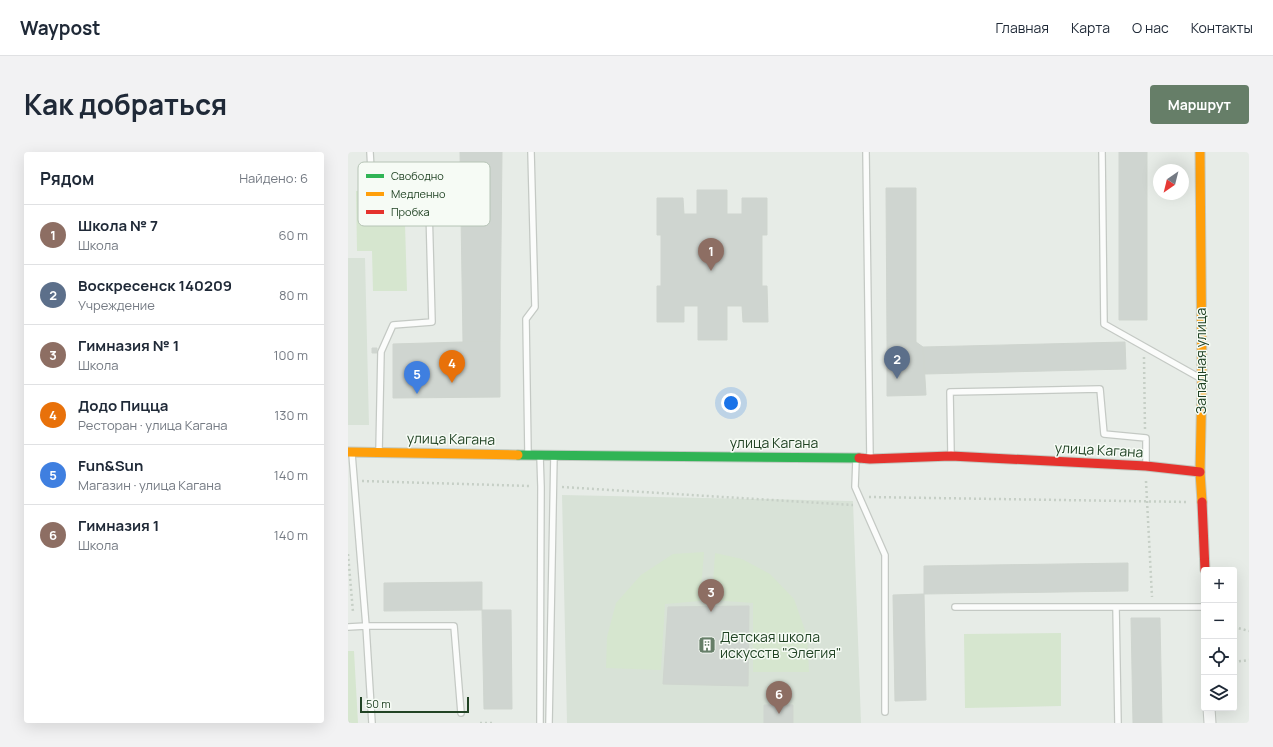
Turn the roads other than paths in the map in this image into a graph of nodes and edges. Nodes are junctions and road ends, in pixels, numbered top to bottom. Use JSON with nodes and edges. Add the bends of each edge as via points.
{"nodes":[{"id":1,"x":531,"y":152,"type":"edge"},
{"id":2,"x":866,"y":152,"type":"edge"},
{"id":3,"x":1102,"y":152,"type":"edge"},
{"id":4,"x":1200,"y":152,"type":"edge"},
{"id":5,"x":429,"y":226,"type":"edge"},
{"id":6,"x":1202,"y":379,"type":"junction"},
{"id":7,"x":350,"y":452,"type":"edge"},
{"id":8,"x":379,"y":452,"type":"junction"},
{"id":9,"x":528,"y":455,"type":"junction"},
{"id":10,"x":540,"y":455,"type":"junction"},
{"id":11,"x":554,"y":455,"type":"junction"},
{"id":12,"x":951,"y":456,"type":"junction"},
{"id":13,"x":856,"y":458,"type":"junction"},
{"id":14,"x":870,"y":459,"type":"junction"},
{"id":15,"x":1146,"y":466,"type":"junction"},
{"id":16,"x":1200,"y":472,"type":"junction"},
{"id":17,"x":1205,"y":567,"type":"edge"},
{"id":18,"x":956,"y":607,"type":"dead end"},
{"id":19,"x":1116,"y":607,"type":"junction"},
{"id":20,"x":1201,"y":607,"type":"edge"},
{"id":21,"x":366,"y":626,"type":"junction"},
{"id":22,"x":348,"y":627,"type":"edge"},
{"id":23,"x":1209,"y":711,"type":"edge"},
{"id":24,"x":885,"y":712,"type":"dead end"},
{"id":25,"x":460,"y":713,"type":"dead end"},
{"id":26,"x":372,"y":723,"type":"edge"},
{"id":27,"x":540,"y":723,"type":"edge"},
{"id":28,"x":549,"y":723,"type":"edge"},
{"id":29,"x":1118,"y":723,"type":"edge"},
{"id":30,"x":1210,"y":723,"type":"edge"}],
"edges":[{"from":1,"to":9,"type":"lane","via":[[535,307],[526,319]]},
{"from":2,"to":14,"type":"lane"},
{"from":3,"to":6,"type":"lane","via":[[1104,324]]},
{"from":4,"to":6,"type":"street","name":"Западная улица"},
{"from":5,"to":8,"type":"lane","via":[[432,322],[393,325],[381,352]]},
{"from":6,"to":16,"type":"street","name":"Западная улица"},
{"from":7,"to":8,"type":"street","name":"улица Кагана"},
{"from":7,"to":21,"type":"lane","via":[[355,481]]},
{"from":8,"to":9,"type":"street","name":"улица Кагана"},
{"from":9,"to":10,"type":"street","name":"улица Кагана"},
{"from":10,"to":11,"type":"street","name":"улица Кагана"},
{"from":10,"to":27,"type":"lane"},
{"from":11,"to":13,"type":"street","name":"улица Кагана"},
{"from":11,"to":28,"type":"lane"},
{"from":12,"to":14,"type":"street","name":"улица Кагана"},
{"from":12,"to":15,"type":"street","name":"улица Кагана"},
{"from":12,"to":15,"type":"lane","via":[[950,392],[1100,389],[1104,434],[1146,438]]},
{"from":13,"to":14,"type":"street","name":"улица Кагана"},
{"from":13,"to":24,"type":"lane","via":[[855,487],[885,555]]},
{"from":15,"to":16,"type":"street","name":"улица Кагана"},
{"from":16,"to":17,"type":"street","name":"Западная улица"},
{"from":18,"to":19,"type":"lane"},
{"from":19,"to":20,"type":"lane"},
{"from":19,"to":29,"type":"lane"},
{"from":21,"to":22,"type":"lane"},
{"from":21,"to":25,"type":"lane","via":[[454,626]]},
{"from":21,"to":26,"type":"lane"},
{"from":23,"to":30,"type":"street"}]}
